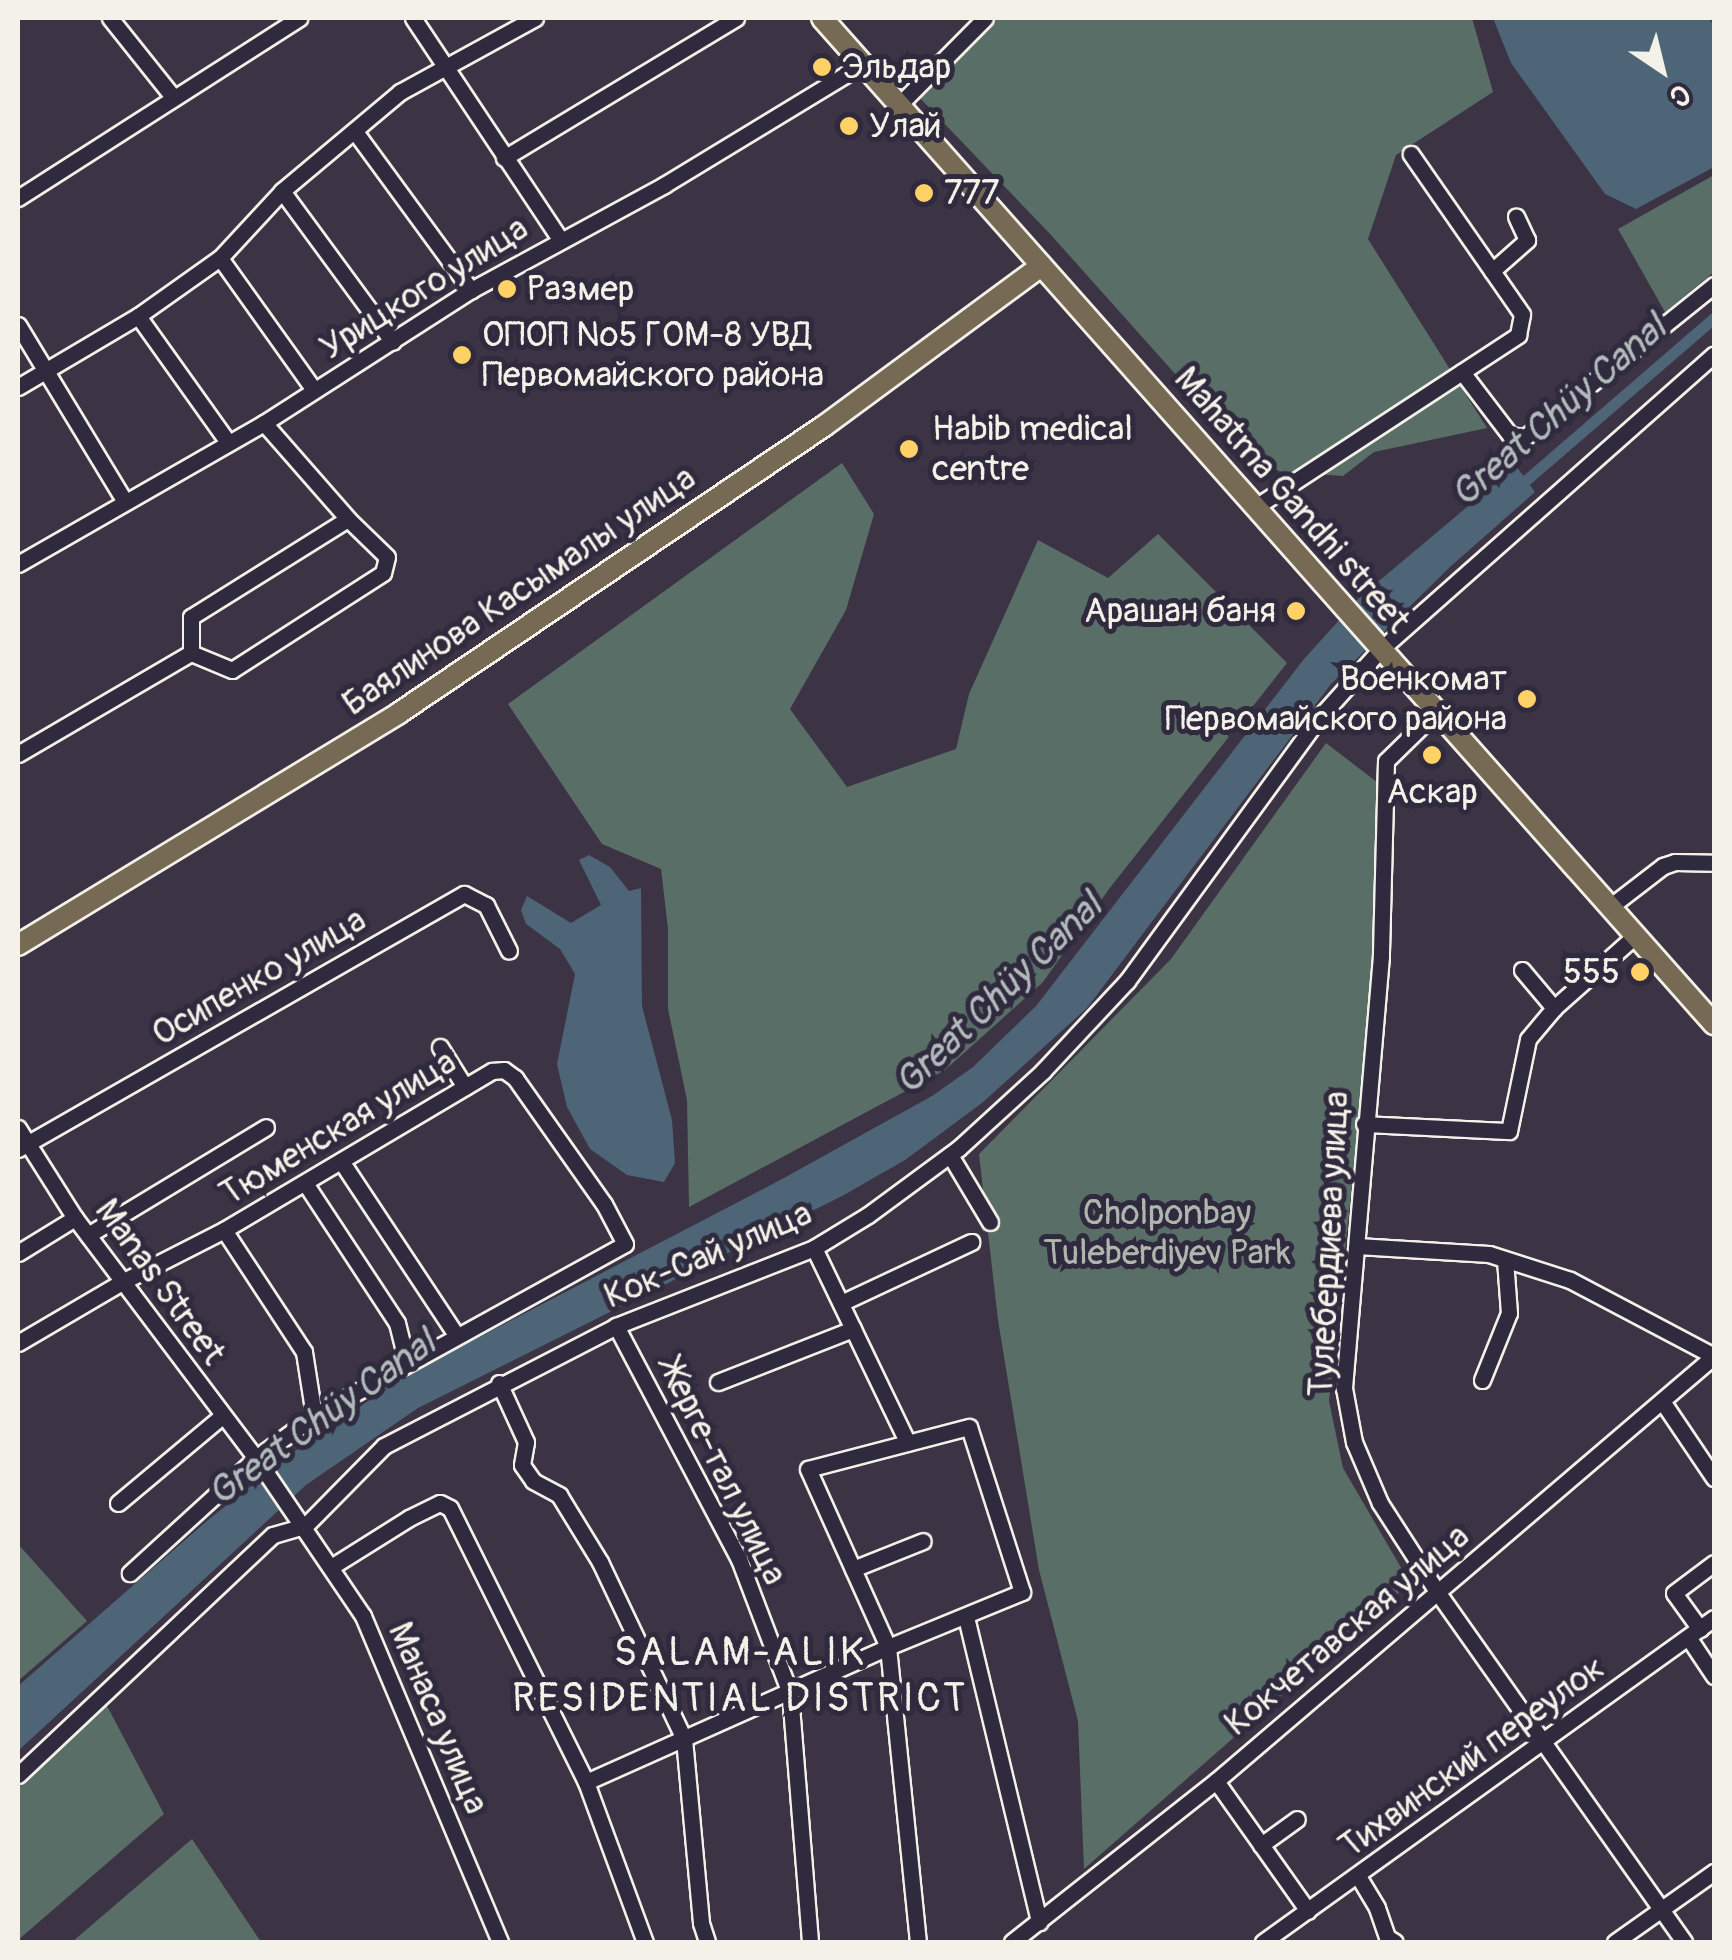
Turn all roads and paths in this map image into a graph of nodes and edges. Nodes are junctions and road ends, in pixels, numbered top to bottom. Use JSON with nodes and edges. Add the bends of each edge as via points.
{"nodes":[{"id":1,"x":110,"y":18,"type":"edge"},
{"id":2,"x":299,"y":18,"type":"edge"},
{"id":3,"x":413,"y":18,"type":"edge"},
{"id":4,"x":535,"y":18,"type":"edge"},
{"id":5,"x":736,"y":18,"type":"edge"},
{"id":6,"x":822,"y":18,"type":"edge"},
{"id":7,"x":977,"y":20,"type":"edge"},
{"id":8,"x":863,"y":64,"type":"junction"},
{"id":9,"x":445,"y":68,"type":"junction"},
{"id":10,"x":173,"y":97,"type":"junction"},
{"id":11,"x":900,"y":105,"type":"junction"},
{"id":12,"x":356,"y":133,"type":"junction"},
{"id":13,"x":1411,"y":154,"type":"dead end"},
{"id":14,"x":504,"y":158,"type":"junction"},
{"id":15,"x":282,"y":191,"type":"junction"},
{"id":16,"x":18,"y":198,"type":"edge"},
{"id":17,"x":1516,"y":216,"type":"dead end"},
{"id":18,"x":560,"y":240,"type":"junction"},
{"id":19,"x":220,"y":258,"type":"junction"},
{"id":20,"x":1041,"y":266,"type":"junction"},
{"id":21,"x":1492,"y":271,"type":"junction"},
{"id":22,"x":1714,"y":285,"type":"edge"},
{"id":23,"x":471,"y":290,"type":"junction"},
{"id":24,"x":138,"y":316,"type":"junction"},
{"id":25,"x":18,"y":325,"type":"edge"},
{"id":26,"x":392,"y":342,"type":"junction"},
{"id":27,"x":1714,"y":354,"type":"edge"},
{"id":28,"x":46,"y":370,"type":"junction"},
{"id":29,"x":1462,"y":372,"type":"junction"},
{"id":30,"x":18,"y":387,"type":"edge"},
{"id":31,"x":314,"y":390,"type":"junction"},
{"id":32,"x":264,"y":423,"type":"junction"},
{"id":33,"x":227,"y":441,"type":"junction"},
{"id":34,"x":124,"y":500,"type":"junction"},
{"id":35,"x":1254,"y":508,"type":"junction"},
{"id":36,"x":348,"y":519,"type":"junction"},
{"id":37,"x":18,"y":564,"type":"edge"},
{"id":38,"x":1380,"y":650,"type":"junction"},
{"id":39,"x":191,"y":653,"type":"junction"},
{"id":40,"x":1437,"y":710,"type":"junction"},
{"id":41,"x":18,"y":754,"type":"edge"},
{"id":42,"x":1714,"y":863,"type":"edge"},
{"id":43,"x":1611,"y":906,"type":"junction"},
{"id":44,"x":1636,"y":935,"type":"junction"},
{"id":45,"x":18,"y":945,"type":"edge"},
{"id":46,"x":509,"y":950,"type":"dead end"},
{"id":47,"x":1522,"y":970,"type":"dead end"},
{"id":48,"x":1554,"y":1008,"type":"junction"},
{"id":49,"x":1714,"y":1024,"type":"edge"},
{"id":50,"x":440,"y":1047,"type":"dead end"},
{"id":51,"x":465,"y":1087,"type":"junction"},
{"id":52,"x":1364,"y":1124,"type":"junction"},
{"id":53,"x":266,"y":1126,"type":"dead end"},
{"id":54,"x":18,"y":1128,"type":"edge"},
{"id":55,"x":23,"y":1146,"type":"edge"},
{"id":56,"x":950,"y":1155,"type":"junction"},
{"id":57,"x":341,"y":1161,"type":"junction"},
{"id":58,"x":305,"y":1183,"type":"junction"},
{"id":59,"x":75,"y":1218,"type":"junction"},
{"id":60,"x":990,"y":1222,"type":"dead end"},
{"id":61,"x":224,"y":1230,"type":"junction"},
{"id":62,"x":88,"y":1236,"type":"junction"},
{"id":63,"x":971,"y":1242,"type":"dead end"},
{"id":64,"x":1357,"y":1246,"type":"junction"},
{"id":65,"x":814,"y":1248,"type":"junction"},
{"id":66,"x":18,"y":1252,"type":"edge"},
{"id":67,"x":1505,"y":1260,"type":"junction"},
{"id":68,"x":122,"y":1282,"type":"junction"},
{"id":69,"x":841,"y":1304,"type":"junction"},
{"id":70,"x":616,"y":1326,"type":"junction"},
{"id":71,"x":853,"y":1329,"type":"junction"},
{"id":72,"x":458,"y":1336,"type":"junction"},
{"id":73,"x":18,"y":1343,"type":"edge"},
{"id":74,"x":1714,"y":1356,"type":"edge"},
{"id":75,"x":407,"y":1363,"type":"junction"},
{"id":76,"x":1482,"y":1380,"type":"dead end"},
{"id":77,"x":718,"y":1382,"type":"dead end"},
{"id":78,"x":498,"y":1383,"type":"junction"},
{"id":79,"x":1662,"y":1401,"type":"junction"},
{"id":80,"x":222,"y":1416,"type":"junction"},
{"id":81,"x":314,"y":1416,"type":"junction"},
{"id":82,"x":908,"y":1443,"type":"junction"},
{"id":83,"x":259,"y":1462,"type":"junction"},
{"id":84,"x":1714,"y":1478,"type":"edge"},
{"id":85,"x":118,"y":1503,"type":"dead end"},
{"id":86,"x":294,"y":1512,"type":"joint"},
{"id":87,"x":305,"y":1526,"type":"junction"},
{"id":88,"x":923,"y":1540,"type":"dead end"},
{"id":89,"x":1714,"y":1563,"type":"edge"},
{"id":90,"x":332,"y":1567,"type":"junction"},
{"id":91,"x":853,"y":1569,"type":"junction"},
{"id":92,"x":130,"y":1572,"type":"dead end"},
{"id":93,"x":1438,"y":1592,"type":"junction"},
{"id":94,"x":966,"y":1617,"type":"junction"},
{"id":95,"x":1714,"y":1618,"type":"edge"},
{"id":96,"x":1694,"y":1633,"type":"junction"},
{"id":97,"x":888,"y":1647,"type":"junction"},
{"id":98,"x":1714,"y":1676,"type":"edge"},
{"id":99,"x":790,"y":1694,"type":"junction"},
{"id":100,"x":684,"y":1740,"type":"junction"},
{"id":101,"x":1544,"y":1743,"type":"junction"},
{"id":102,"x":18,"y":1775,"type":"edge"},
{"id":103,"x":1216,"y":1781,"type":"junction"},
{"id":104,"x":586,"y":1782,"type":"junction"},
{"id":105,"x":1297,"y":1819,"type":"dead end"},
{"id":106,"x":1261,"y":1845,"type":"junction"},
{"id":107,"x":1714,"y":1872,"type":"edge"},
{"id":108,"x":1358,"y":1876,"type":"junction"},
{"id":109,"x":1661,"y":1910,"type":"junction"},
{"id":110,"x":1308,"y":1912,"type":"junction"},
{"id":111,"x":1039,"y":1922,"type":"junction"},
{"id":112,"x":500,"y":1942,"type":"edge"},
{"id":113,"x":645,"y":1942,"type":"edge"},
{"id":114,"x":707,"y":1942,"type":"edge"},
{"id":115,"x":810,"y":1942,"type":"edge"},
{"id":116,"x":918,"y":1942,"type":"edge"},
{"id":117,"x":1012,"y":1942,"type":"edge"},
{"id":118,"x":1263,"y":1942,"type":"edge"},
{"id":119,"x":1396,"y":1942,"type":"edge"},
{"id":120,"x":1615,"y":1942,"type":"edge"},
{"id":121,"x":1684,"y":1942,"type":"edge"}],
"edges":[{"from":1,"to":10,"type":"street"},
{"from":2,"to":10,"type":"street"},
{"from":3,"to":9,"type":"street"},
{"from":4,"to":9,"type":"street"},
{"from":5,"to":14,"type":"street"},
{"from":6,"to":8,"type":"main road","name":"Mahatma Gandhi street"},
{"from":7,"to":11,"type":"street"},
{"from":8,"to":11,"type":"main road","name":"Mahatma Gandhi street"},
{"from":8,"to":18,"type":"street","name":"Урицкого улица"},
{"from":9,"to":12,"type":"street","via":[[400,92]]},
{"from":9,"to":14,"type":"street"},
{"from":10,"to":16,"type":"street"},
{"from":11,"to":20,"type":"main road","name":"Mahatma Gandhi street"},
{"from":12,"to":15,"type":"street"},
{"from":12,"to":23,"type":"street"},
{"from":13,"to":21,"type":"street"},
{"from":14,"to":18,"type":"street"},
{"from":15,"to":19,"type":"street"},
{"from":15,"to":26,"type":"street"},
{"from":17,"to":21,"type":"street","via":[[1527,240]]},
{"from":18,"to":23,"type":"street","name":"Урицкого улица"},
{"from":19,"to":24,"type":"street"},
{"from":19,"to":31,"type":"street"},
{"from":20,"to":35,"type":"main road","name":"Mahatma Gandhi street"},
{"from":20,"to":45,"type":"main road","name":"Баялинова Касымалы улица","via":[[824,426],[399,714]]},
{"from":21,"to":29,"type":"street","via":[[1522,314],[1518,335]]},
{"from":22,"to":29,"type":"street","via":[[1525,437],[1510,434]]},
{"from":23,"to":26,"type":"street","name":"Урицкого улица"},
{"from":24,"to":28,"type":"street"},
{"from":24,"to":33,"type":"street"},
{"from":25,"to":28,"type":"street"},
{"from":26,"to":31,"type":"street","name":"Урицкого улица"},
{"from":27,"to":38,"type":"street","name":"Кок-Сай улица"},
{"from":28,"to":30,"type":"street"},
{"from":28,"to":34,"type":"street"},
{"from":29,"to":35,"type":"street"},
{"from":31,"to":32,"type":"street","name":"Урицкого улица"},
{"from":32,"to":33,"type":"street","name":"Урицкого улица"},
{"from":32,"to":36,"type":"street"},
{"from":33,"to":34,"type":"street","name":"Урицкого улица"},
{"from":34,"to":37,"type":"street","name":"Урицкого улица"},
{"from":35,"to":38,"type":"main road","name":"Mahatma Gandhi street"},
{"from":36,"to":39,"type":"street","via":[[191,617]]},
{"from":36,"to":39,"type":"street","via":[[387,556],[383,573],[232,670]]},
{"from":38,"to":40,"type":"main road","name":"Mahatma Gandhi street"},
{"from":38,"to":56,"type":"street","name":"Кок-Сай улица","via":[[1318,719],[1127,981],[1044,1070]]},
{"from":39,"to":41,"type":"street"},
{"from":40,"to":43,"type":"main road","name":"Mahatma Gandhi street"},
{"from":40,"to":52,"type":"street","name":"Тулебердиева улица","via":[[1386,761],[1381,956]]},
{"from":42,"to":43,"type":"street","via":[[1663,866]]},
{"from":43,"to":44,"type":"main road","name":"Mahatma Gandhi street"},
{"from":44,"to":48,"type":"street"},
{"from":44,"to":49,"type":"main road","name":"Mahatma Gandhi street"},
{"from":46,"to":55,"type":"street","name":"Осипенко улица","via":[[486,905],[464,894]]},
{"from":47,"to":48,"type":"street"},
{"from":48,"to":52,"type":"street","via":[[1528,1039],[1509,1131]]},
{"from":50,"to":51,"type":"street"},
{"from":51,"to":57,"type":"street","name":"Тюменская улица"},
{"from":51,"to":72,"type":"street","name":"Тюменская улица","via":[[492,1071],[514,1078],[625,1244]]},
{"from":52,"to":64,"type":"street","name":"Тулебердиева улица"},
{"from":53,"to":62,"type":"street"},
{"from":54,"to":55,"type":"street","name":"Manas Street"},
{"from":55,"to":59,"type":"street","name":"Manas Street"},
{"from":56,"to":60,"type":"street"},
{"from":56,"to":65,"type":"street","name":"Кок-Сай улица"},
{"from":57,"to":58,"type":"street","name":"Тюменская улица"},
{"from":57,"to":72,"type":"street"},
{"from":58,"to":61,"type":"street","name":"Тюменская улица"},
{"from":58,"to":75,"type":"street","via":[[397,1323]]},
{"from":59,"to":62,"type":"street","name":"Manas Street"},
{"from":59,"to":66,"type":"street"},
{"from":61,"to":68,"type":"street","name":"Тюменская улица"},
{"from":61,"to":81,"type":"street","via":[[304,1352]]},
{"from":62,"to":68,"type":"street","name":"Manas Street"},
{"from":63,"to":69,"type":"street"},
{"from":64,"to":67,"type":"street"},
{"from":64,"to":93,"type":"street","name":"Тулебердиева улица","via":[[1344,1388],[1354,1442],[1380,1503]]},
{"from":65,"to":69,"type":"street"},
{"from":65,"to":70,"type":"street","name":"Кок-Сай улица"},
{"from":67,"to":74,"type":"street","via":[[1570,1280]]},
{"from":67,"to":76,"type":"street","via":[[1509,1313]]},
{"from":68,"to":73,"type":"street","name":"Тюменская улица"},
{"from":68,"to":80,"type":"street","name":"Manas Street"},
{"from":69,"to":71,"type":"street"},
{"from":70,"to":78,"type":"street","name":"Кок-Сай улица"},
{"from":70,"to":99,"type":"street","name":"Жерге-тал улица","via":[[739,1560]]},
{"from":71,"to":77,"type":"street"},
{"from":71,"to":82,"type":"street"},
{"from":72,"to":75,"type":"street"},
{"from":74,"to":79,"type":"street","name":"Кокчетавская улица"},
{"from":75,"to":81,"type":"street"},
{"from":78,"to":87,"type":"street","name":"Кок-Сай улица","via":[[384,1446]]},
{"from":78,"to":100,"type":"street","via":[[526,1442],[522,1464],[533,1481],[559,1496],[600,1562]]},
{"from":79,"to":84,"type":"street"},
{"from":79,"to":93,"type":"street","name":"Кокчетавская улица"},
{"from":80,"to":83,"type":"street","name":"Manas Street"},
{"from":80,"to":85,"type":"street"},
{"from":81,"to":83,"type":"street"},
{"from":82,"to":91,"type":"street","via":[[808,1469]]},
{"from":82,"to":94,"type":"street","via":[[970,1427],[1022,1592]]},
{"from":83,"to":86,"type":"street","name":"Manas Street"},
{"from":83,"to":92,"type":"street"},
{"from":86,"to":87,"type":"street","name":"Манаса улица"},
{"from":87,"to":90,"type":"street","name":"Манаса улица"},
{"from":87,"to":102,"type":"street","name":"Кок-Сай улица","via":[[273,1535]]},
{"from":88,"to":91,"type":"street"},
{"from":89,"to":96,"type":"street","via":[[1674,1592]]},
{"from":90,"to":104,"type":"street","via":[[409,1518],[440,1503],[450,1508]]},
{"from":90,"to":112,"type":"street","name":"Манаса улица","via":[[363,1616]]},
{"from":91,"to":97,"type":"street"},
{"from":93,"to":101,"type":"street","name":"Тулебердиева улица"},
{"from":93,"to":103,"type":"street","name":"Кокчетавская улица"},
{"from":94,"to":97,"type":"street"},
{"from":94,"to":111,"type":"street"},
{"from":95,"to":96,"type":"street","name":"Тихвинский переулок"},
{"from":96,"to":98,"type":"street"},
{"from":96,"to":101,"type":"street","name":"Тихвинский переулок"},
{"from":97,"to":99,"type":"street"},
{"from":97,"to":116,"type":"street"},
{"from":99,"to":100,"type":"street"},
{"from":99,"to":115,"type":"street","name":"Жерге-тал улица"},
{"from":100,"to":104,"type":"street"},
{"from":100,"to":114,"type":"street"},
{"from":101,"to":108,"type":"street","name":"Тихвинский переулок"},
{"from":101,"to":109,"type":"street","name":"Тулебердиева улица"},
{"from":103,"to":106,"type":"street"},
{"from":103,"to":111,"type":"street","name":"Кокчетавская улица"},
{"from":104,"to":113,"type":"street"},
{"from":105,"to":106,"type":"street"},
{"from":106,"to":110,"type":"street"},
{"from":107,"to":109,"type":"street"},
{"from":108,"to":110,"type":"street","name":"Тихвинский переулок"},
{"from":108,"to":119,"type":"street","via":[[1386,1937]]},
{"from":109,"to":120,"type":"street"},
{"from":109,"to":121,"type":"street","name":"Тулебердиева улица"},
{"from":110,"to":118,"type":"street","name":"Тихвинский переулок"},
{"from":111,"to":117,"type":"street","name":"Кокчетавская улица"}]}
